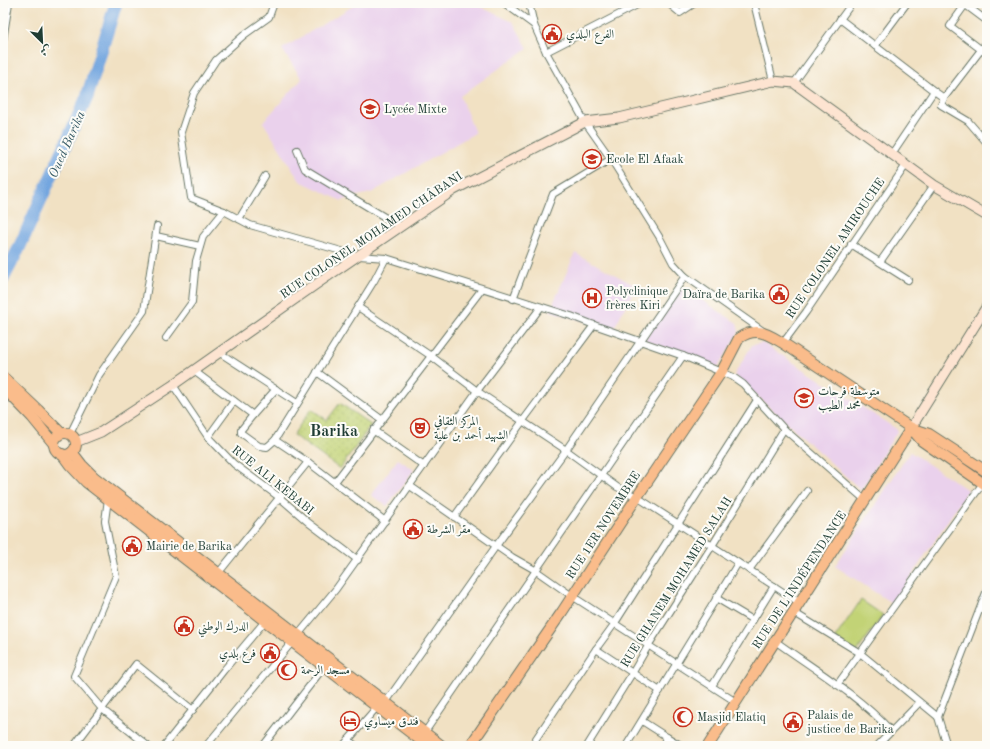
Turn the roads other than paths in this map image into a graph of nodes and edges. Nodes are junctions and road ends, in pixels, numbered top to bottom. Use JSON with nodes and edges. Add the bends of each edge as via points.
{"nodes":[{"id":1,"x":9,"y":3,"type":"edge"},
{"id":2,"x":274,"y":3,"type":"edge"},
{"id":3,"x":504,"y":3,"type":"edge"},
{"id":4,"x":529,"y":3,"type":"edge"},
{"id":5,"x":641,"y":3,"type":"edge"},
{"id":6,"x":668,"y":3,"type":"edge"},
{"id":7,"x":695,"y":3,"type":"edge"},
{"id":8,"x":754,"y":3,"type":"edge"},
{"id":9,"x":852,"y":3,"type":"edge"},
{"id":10,"x":907,"y":3,"type":"edge"},
{"id":11,"x":964,"y":4,"type":"edge"},
{"id":12,"x":840,"y":19,"type":"junction"},
{"id":13,"x":987,"y":21,"type":"edge"},
{"id":14,"x":534,"y":25,"type":"junction"},
{"id":15,"x":3,"y":40,"type":"edge"},
{"id":16,"x":987,"y":42,"type":"edge"},
{"id":17,"x":875,"y":46,"type":"junction"},
{"id":18,"x":981,"y":49,"type":"junction"},
{"id":19,"x":546,"y":52,"type":"junction"},
{"id":20,"x":987,"y":54,"type":"edge"},
{"id":21,"x":773,"y":81,"type":"junction"},
{"id":22,"x":794,"y":84,"type":"junction"},
{"id":23,"x":934,"y":91,"type":"junction"},
{"id":24,"x":944,"y":98,"type":"junction"},
{"id":25,"x":585,"y":122,"type":"junction"},
{"id":26,"x":987,"y":143,"type":"edge"},
{"id":27,"x":296,"y":150,"type":"dead end"},
{"id":28,"x":891,"y":155,"type":"junction"},
{"id":29,"x":610,"y":159,"type":"junction"},
{"id":30,"x":906,"y":165,"type":"junction"},
{"id":31,"x":265,"y":176,"type":"dead end"},
{"id":32,"x":934,"y":185,"type":"junction"},
{"id":33,"x":224,"y":211,"type":"junction"},
{"id":34,"x":987,"y":216,"type":"edge"},
{"id":35,"x":239,"y":218,"type":"junction"},
{"id":36,"x":157,"y":226,"type":"dead end"},
{"id":37,"x":401,"y":227,"type":"junction"},
{"id":38,"x":156,"y":236,"type":"junction"},
{"id":39,"x":851,"y":244,"type":"junction"},
{"id":40,"x":200,"y":246,"type":"junction"},
{"id":41,"x":358,"y":256,"type":"junction"},
{"id":42,"x":386,"y":258,"type":"junction"},
{"id":43,"x":880,"y":262,"type":"junction"},
{"id":44,"x":685,"y":276,"type":"junction"},
{"id":45,"x":908,"y":280,"type":"dead end"},
{"id":46,"x":482,"y":289,"type":"junction"},
{"id":47,"x":513,"y":298,"type":"junction"},
{"id":48,"x":987,"y":306,"type":"edge"},
{"id":49,"x":358,"y":307,"type":"junction"},
{"id":50,"x":541,"y":307,"type":"junction"},
{"id":51,"x":594,"y":325,"type":"junction"},
{"id":52,"x":764,"y":332,"type":"junction"},
{"id":53,"x":166,"y":338,"type":"dead end"},
{"id":54,"x":640,"y":341,"type":"junction"},
{"id":55,"x":783,"y":343,"type":"junction"},
{"id":56,"x":220,"y":353,"type":"junction"},
{"id":57,"x":430,"y":356,"type":"junction"},
{"id":58,"x":683,"y":356,"type":"junction"},
{"id":59,"x":194,"y":371,"type":"junction"},
{"id":60,"x":722,"y":371,"type":"junction"},
{"id":61,"x":317,"y":372,"type":"junction"},
{"id":62,"x":3,"y":377,"type":"edge"},
{"id":63,"x":173,"y":385,"type":"junction"},
{"id":64,"x":3,"y":388,"type":"edge"},
{"id":65,"x":276,"y":389,"type":"junction"},
{"id":66,"x":477,"y":391,"type":"junction"},
{"id":67,"x":757,"y":400,"type":"junction"},
{"id":68,"x":234,"y":401,"type":"junction"},
{"id":69,"x":297,"y":403,"type":"junction"},
{"id":70,"x":253,"y":415,"type":"junction"},
{"id":71,"x":381,"y":419,"type":"junction"},
{"id":72,"x":522,"y":422,"type":"junction"},
{"id":73,"x":911,"y":428,"type":"junction"},
{"id":74,"x":784,"y":429,"type":"junction"},
{"id":75,"x":373,"y":430,"type":"junction"},
{"id":76,"x":69,"y":436,"type":"junction"},
{"id":77,"x":208,"y":437,"type":"junction"},
{"id":78,"x":275,"y":440,"type":"junction"},
{"id":79,"x":54,"y":444,"type":"junction"},
{"id":80,"x":566,"y":450,"type":"junction"},
{"id":81,"x":67,"y":453,"type":"junction"},
{"id":82,"x":308,"y":462,"type":"junction"},
{"id":83,"x":424,"y":466,"type":"junction"},
{"id":84,"x":987,"y":472,"type":"edge"},
{"id":85,"x":601,"y":475,"type":"junction"},
{"id":86,"x":335,"y":482,"type":"junction"},
{"id":87,"x":985,"y":485,"type":"edge"},
{"id":88,"x":410,"y":486,"type":"junction"},
{"id":89,"x":807,"y":491,"type":"dead end"},
{"id":90,"x":279,"y":497,"type":"junction"},
{"id":91,"x":636,"y":497,"type":"junction"},
{"id":92,"x":108,"y":499,"type":"junction"},
{"id":93,"x":865,"y":500,"type":"junction"},
{"id":94,"x":454,"y":517,"type":"junction"},
{"id":95,"x":385,"y":521,"type":"junction"},
{"id":96,"x":678,"y":524,"type":"junction"},
{"id":97,"x":496,"y":546,"type":"junction"},
{"id":98,"x":712,"y":546,"type":"junction"},
{"id":99,"x":358,"y":560,"type":"junction"},
{"id":100,"x":738,"y":563,"type":"junction"},
{"id":101,"x":535,"y":570,"type":"junction"},
{"id":102,"x":749,"y":570,"type":"junction"},
{"id":103,"x":215,"y":577,"type":"junction"},
{"id":104,"x":774,"y":586,"type":"junction"},
{"id":105,"x":987,"y":590,"type":"edge"},
{"id":106,"x":572,"y":596,"type":"junction"},
{"id":107,"x":716,"y":598,"type":"junction"},
{"id":108,"x":800,"y":603,"type":"junction"},
{"id":109,"x":793,"y":612,"type":"junction"},
{"id":110,"x":752,"y":620,"type":"junction"},
{"id":111,"x":265,"y":621,"type":"junction"},
{"id":112,"x":615,"y":623,"type":"junction"},
{"id":113,"x":295,"y":637,"type":"junction"},
{"id":114,"x":775,"y":641,"type":"junction"},
{"id":115,"x":648,"y":646,"type":"junction"},
{"id":116,"x":596,"y":649,"type":"junction"},
{"id":117,"x":860,"y":653,"type":"junction"},
{"id":118,"x":676,"y":663,"type":"junction"},
{"id":119,"x":324,"y":667,"type":"junction"},
{"id":120,"x":633,"y":672,"type":"junction"},
{"id":121,"x":837,"y":685,"type":"junction"},
{"id":122,"x":712,"y":686,"type":"junction"},
{"id":123,"x":660,"y":691,"type":"junction"},
{"id":124,"x":736,"y":702,"type":"junction"},
{"id":125,"x":919,"y":703,"type":"junction"},
{"id":126,"x":381,"y":704,"type":"junction"},
{"id":127,"x":102,"y":709,"type":"junction"},
{"id":128,"x":193,"y":710,"type":"junction"},
{"id":129,"x":938,"y":717,"type":"junction"},
{"id":130,"x":642,"y":721,"type":"junction"},
{"id":131,"x":891,"y":731,"type":"junction"},
{"id":132,"x":424,"y":732,"type":"junction"},
{"id":133,"x":667,"y":737,"type":"junction"},
{"id":134,"x":348,"y":740,"type":"junction"},
{"id":135,"x":74,"y":746,"type":"edge"},
{"id":136,"x":148,"y":746,"type":"edge"},
{"id":137,"x":164,"y":746,"type":"edge"},
{"id":138,"x":206,"y":746,"type":"edge"},
{"id":139,"x":263,"y":746,"type":"edge"},
{"id":140,"x":343,"y":746,"type":"edge"},
{"id":141,"x":356,"y":746,"type":"edge"},
{"id":142,"x":428,"y":746,"type":"edge"},
{"id":143,"x":442,"y":746,"type":"edge"},
{"id":144,"x":470,"y":746,"type":"edge"},
{"id":145,"x":531,"y":746,"type":"edge"},
{"id":146,"x":587,"y":746,"type":"edge"},
{"id":147,"x":626,"y":746,"type":"edge"},
{"id":148,"x":662,"y":746,"type":"edge"},
{"id":149,"x":682,"y":746,"type":"edge"},
{"id":150,"x":708,"y":746,"type":"edge"},
{"id":151,"x":877,"y":746,"type":"edge"},
{"id":152,"x":947,"y":746,"type":"edge"}],
"edges":[{"from":1,"to":15,"type":"street"},
{"from":2,"to":33,"type":"street","via":[[269,17],[216,60],[194,93],[181,132],[191,198]]},
{"from":3,"to":14,"type":"street"},
{"from":4,"to":14,"type":"street"},
{"from":5,"to":19,"type":"street"},
{"from":6,"to":7,"type":"street","via":[[680,13]]},
{"from":8,"to":21,"type":"street"},
{"from":9,"to":12,"type":"street"},
{"from":10,"to":17,"type":"street"},
{"from":11,"to":13,"type":"street"},
{"from":11,"to":18,"type":"street","via":[[950,26]]},
{"from":12,"to":17,"type":"street"},
{"from":12,"to":22,"type":"street"},
{"from":14,"to":19,"type":"street"},
{"from":16,"to":18,"type":"street"},
{"from":17,"to":23,"type":"street"},
{"from":18,"to":20,"type":"street"},
{"from":18,"to":24,"type":"street"},
{"from":19,"to":25,"type":"street"},
{"from":21,"to":22,"type":"main road"},
{"from":21,"to":25,"type":"main road","name":"RUE COLONEL MOHAMED CHÂBANI","via":[[619,118]]},
{"from":22,"to":28,"type":"main road"},
{"from":23,"to":24,"type":"street"},
{"from":23,"to":28,"type":"street"},
{"from":24,"to":26,"type":"street","via":[[941,105],[968,121]]},
{"from":25,"to":29,"type":"street"},
{"from":25,"to":37,"type":"main road","name":"RUE COLONEL MOHAMED CHÂBANI","via":[[454,190]]},
{"from":27,"to":37,"type":"street","via":[[305,169]]},
{"from":28,"to":30,"type":"main road"},
{"from":29,"to":44,"type":"street","via":[[673,263]]},
{"from":29,"to":47,"type":"street","via":[[554,194]]},
{"from":30,"to":32,"type":"main road"},
{"from":30,"to":39,"type":"street","name":"RUE COLONEL AMIROUCHE"},
{"from":31,"to":35,"type":"street"},
{"from":32,"to":34,"type":"main road"},
{"from":32,"to":43,"type":"street"},
{"from":33,"to":35,"type":"street"},
{"from":33,"to":40,"type":"street","via":[[203,237]]},
{"from":35,"to":41,"type":"street","via":[[250,225]]},
{"from":36,"to":38,"type":"street"},
{"from":37,"to":41,"type":"main road","name":"RUE COLONEL MOHAMED CHÂBANI"},
{"from":38,"to":40,"type":"street"},
{"from":38,"to":76,"type":"street","via":[[144,311],[99,375]]},
{"from":39,"to":43,"type":"street"},
{"from":39,"to":55,"type":"street","name":"RUE COLONEL AMIROUCHE"},
{"from":40,"to":53,"type":"street","via":[[192,302]]},
{"from":41,"to":42,"type":"street"},
{"from":41,"to":56,"type":"main road","name":"RUE COLONEL MOHAMED CHÂBANI"},
{"from":42,"to":46,"type":"street"},
{"from":42,"to":49,"type":"street"},
{"from":43,"to":45,"type":"street"},
{"from":44,"to":52,"type":"street"},
{"from":44,"to":54,"type":"street"},
{"from":46,"to":47,"type":"street"},
{"from":46,"to":57,"type":"street"},
{"from":47,"to":50,"type":"street"},
{"from":48,"to":73,"type":"main road"},
{"from":49,"to":57,"type":"street"},
{"from":49,"to":61,"type":"street"},
{"from":50,"to":51,"type":"street"},
{"from":50,"to":66,"type":"street"},
{"from":51,"to":54,"type":"street"},
{"from":51,"to":72,"type":"street"},
{"from":52,"to":55,"type":"main road"},
{"from":52,"to":60,"type":"main road","name":"RUE 1ER NOVEMBRE","via":[[753,332],[739,338]]},
{"from":54,"to":58,"type":"street"},
{"from":54,"to":80,"type":"street"},
{"from":55,"to":73,"type":"main road"},
{"from":56,"to":59,"type":"main road","name":"RUE COLONEL MOHAMED CHÂBANI"},
{"from":56,"to":65,"type":"street"},
{"from":57,"to":66,"type":"street"},
{"from":57,"to":71,"type":"street"},
{"from":58,"to":60,"type":"street"},
{"from":58,"to":85,"type":"street"},
{"from":59,"to":63,"type":"main road","name":"RUE COLONEL MOHAMED CHÂBANI"},
{"from":59,"to":68,"type":"street"},
{"from":60,"to":67,"type":"street","via":[[743,384]]},
{"from":60,"to":91,"type":"main road","name":"RUE 1ER NOVEMBRE"},
{"from":61,"to":69,"type":"street"},
{"from":61,"to":71,"type":"street"},
{"from":62,"to":76,"type":"main road"},
{"from":63,"to":76,"type":"main road","name":"RUE COLONEL MOHAMED CHÂBANI","via":[[101,432]]},
{"from":63,"to":77,"type":"street","name":"RUE ALI KEBABI"},
{"from":64,"to":79,"type":"main road"},
{"from":65,"to":69,"type":"street"},
{"from":65,"to":70,"type":"street"},
{"from":66,"to":72,"type":"street"},
{"from":66,"to":83,"type":"street"},
{"from":67,"to":74,"type":"street"},
{"from":67,"to":96,"type":"street"},
{"from":68,"to":70,"type":"street"},
{"from":68,"to":77,"type":"street"},
{"from":69,"to":78,"type":"street"},
{"from":70,"to":78,"type":"street","via":[[241,433],[262,447],[267,447]]},
{"from":71,"to":75,"type":"street"},
{"from":72,"to":80,"type":"street"},
{"from":72,"to":94,"type":"street"},
{"from":73,"to":84,"type":"main road","via":[[929,434]]},
{"from":73,"to":87,"type":"main road","via":[[922,441]]},
{"from":73,"to":93,"type":"main road","name":"RUE DE L'INDÉPENDANCE"},
{"from":74,"to":93,"type":"street"},
{"from":74,"to":98,"type":"street","name":"RUE GHANEM MOHAMED SALAH"},
{"from":75,"to":83,"type":"street"},
{"from":75,"to":86,"type":"street"},
{"from":76,"to":79,"type":"main road","via":[[56,437]]},
{"from":76,"to":81,"type":"main road","via":[[75,447]]},
{"from":77,"to":90,"type":"street","name":"RUE ALI KEBABI","via":[[234,464]]},
{"from":78,"to":82,"type":"street"},
{"from":79,"to":81,"type":"main road","via":[[56,451]]},
{"from":80,"to":85,"type":"street"},
{"from":80,"to":97,"type":"street"},
{"from":81,"to":92,"type":"main road","via":[[70,465],[86,482]]},
{"from":81,"to":103,"type":"main road"},
{"from":82,"to":86,"type":"street"},
{"from":82,"to":90,"type":"street"},
{"from":83,"to":88,"type":"street"},
{"from":85,"to":91,"type":"street"},
{"from":85,"to":101,"type":"street"},
{"from":86,"to":95,"type":"street"},
{"from":87,"to":117,"type":"street"},
{"from":88,"to":94,"type":"street"},
{"from":88,"to":95,"type":"street"},
{"from":89,"to":102,"type":"street"},
{"from":90,"to":99,"type":"street","name":"RUE ALI KEBABI"},
{"from":90,"to":103,"type":"street"},
{"from":91,"to":96,"type":"street"},
{"from":91,"to":106,"type":"main road","name":"RUE 1ER NOVEMBRE"},
{"from":92,"to":103,"type":"main road"},
{"from":92,"to":127,"type":"street","via":[[105,521],[116,576],[74,676]]},
{"from":93,"to":108,"type":"main road","name":"RUE DE L'INDÉPENDANCE"},
{"from":94,"to":97,"type":"street"},
{"from":95,"to":99,"type":"street"},
{"from":96,"to":98,"type":"street"},
{"from":96,"to":112,"type":"street"},
{"from":97,"to":101,"type":"street"},
{"from":97,"to":126,"type":"street"},
{"from":98,"to":100,"type":"street"},
{"from":98,"to":115,"type":"street","name":"RUE GHANEM MOHAMED SALAH"},
{"from":99,"to":113,"type":"street"},
{"from":100,"to":102,"type":"street"},
{"from":100,"to":107,"type":"street"},
{"from":101,"to":106,"type":"street"},
{"from":101,"to":132,"type":"street"},
{"from":102,"to":104,"type":"street"},
{"from":103,"to":111,"type":"main road"},
{"from":103,"to":113,"type":"main road"},
{"from":104,"to":108,"type":"street"},
{"from":104,"to":110,"type":"street"},
{"from":105,"to":129,"type":"street"},
{"from":106,"to":112,"type":"street"},
{"from":106,"to":144,"type":"main road","name":"RUE 1ER NOVEMBRE"},
{"from":107,"to":110,"type":"street"},
{"from":107,"to":118,"type":"street"},
{"from":108,"to":109,"type":"main road","name":"RUE DE L'INDÉPENDANCE"},
{"from":109,"to":114,"type":"main road","name":"RUE DE L'INDÉPENDANCE"},
{"from":109,"to":117,"type":"street"},
{"from":110,"to":122,"type":"street"},
{"from":111,"to":113,"type":"main road"},
{"from":111,"to":128,"type":"street"},
{"from":112,"to":115,"type":"street"},
{"from":112,"to":116,"type":"street"},
{"from":113,"to":119,"type":"main road"},
{"from":113,"to":126,"type":"main road"},
{"from":113,"to":138,"type":"street"},
{"from":114,"to":121,"type":"street"},
{"from":114,"to":124,"type":"main road","name":"RUE DE L'INDÉPENDANCE"},
{"from":115,"to":118,"type":"street"},
{"from":115,"to":120,"type":"street","name":"RUE GHANEM MOHAMED SALAH"},
{"from":116,"to":120,"type":"street"},
{"from":116,"to":145,"type":"street"},
{"from":117,"to":121,"type":"street"},
{"from":117,"to":125,"type":"street"},
{"from":118,"to":122,"type":"street"},
{"from":118,"to":123,"type":"street"},
{"from":119,"to":126,"type":"main road"},
{"from":119,"to":139,"type":"street"},
{"from":120,"to":123,"type":"street"},
{"from":120,"to":146,"type":"street","name":"RUE GHANEM MOHAMED SALAH"},
{"from":121,"to":131,"type":"street","via":[[878,717]]},
{"from":122,"to":124,"type":"street"},
{"from":123,"to":130,"type":"street"},
{"from":124,"to":150,"type":"main road","name":"RUE DE L'INDÉPENDANCE"},
{"from":125,"to":129,"type":"street"},
{"from":125,"to":131,"type":"street"},
{"from":126,"to":132,"type":"main road"},
{"from":126,"to":134,"type":"street"},
{"from":126,"to":142,"type":"main road"},
{"from":127,"to":128,"type":"street","via":[[136,664]]},
{"from":127,"to":135,"type":"street"},
{"from":127,"to":136,"type":"street"},
{"from":128,"to":137,"type":"street"},
{"from":129,"to":152,"type":"street"},
{"from":130,"to":133,"type":"street"},
{"from":130,"to":147,"type":"street"},
{"from":131,"to":151,"type":"street"},
{"from":132,"to":143,"type":"main road"},
{"from":133,"to":148,"type":"street"},
{"from":133,"to":149,"type":"street"},
{"from":134,"to":140,"type":"street"},
{"from":134,"to":141,"type":"street"}]}
